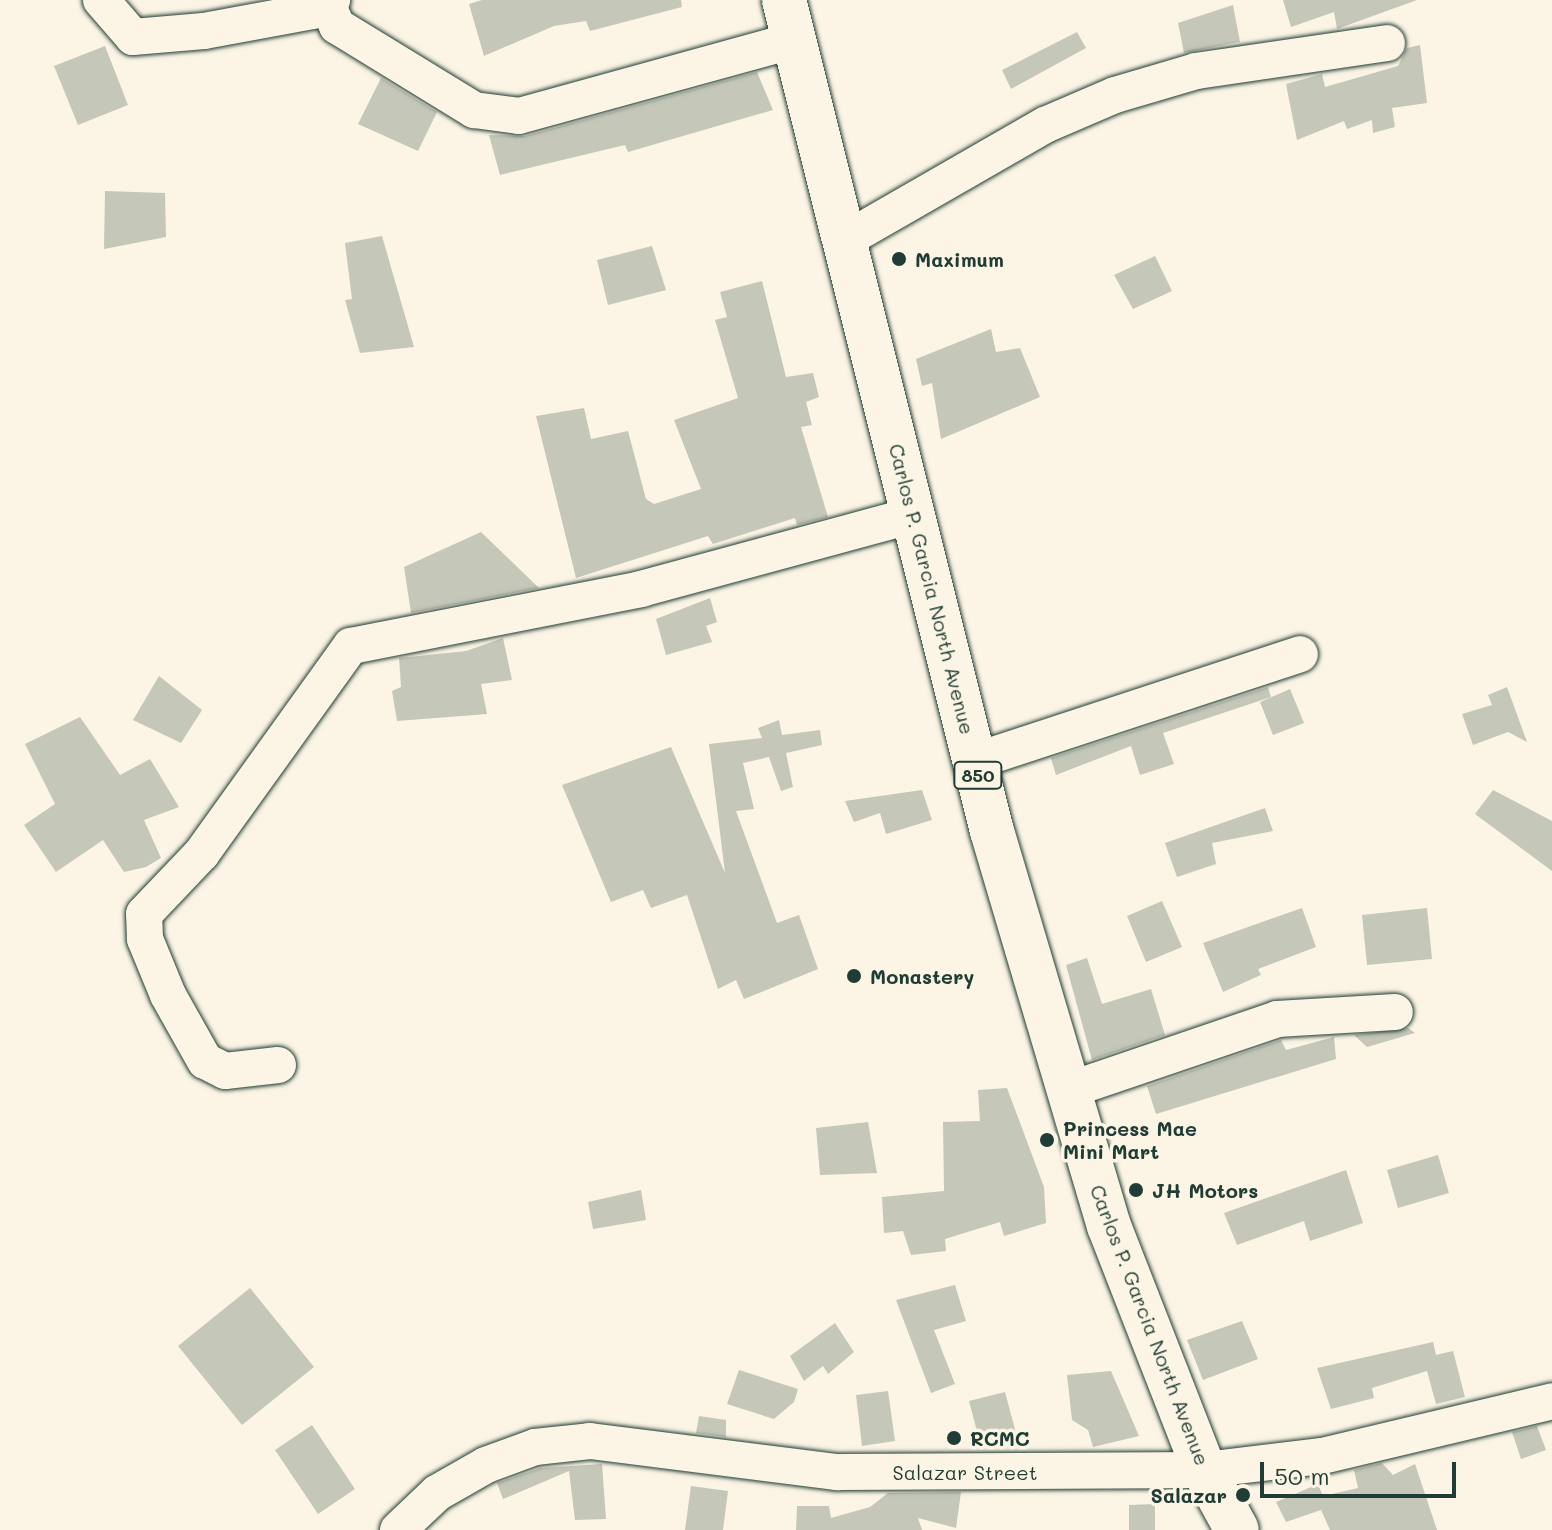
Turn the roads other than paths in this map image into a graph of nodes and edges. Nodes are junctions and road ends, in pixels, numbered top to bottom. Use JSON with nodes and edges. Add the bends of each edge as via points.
{"nodes":[{"id":1,"x":101,"y":0,"type":"edge"},
{"id":2,"x":330,"y":4,"type":"edge"},
{"id":3,"x":789,"y":20,"type":"edge"},
{"id":4,"x":1387,"y":43,"type":"dead end"},
{"id":5,"x":845,"y":240,"type":"junction"},
{"id":6,"x":914,"y":515,"type":"junction"},
{"id":7,"x":1300,"y":654,"type":"dead end"},
{"id":8,"x":975,"y":761,"type":"junction"},
{"id":9,"x":1395,"y":1012,"type":"dead end"},
{"id":10,"x":278,"y":1065,"type":"dead end"},
{"id":11,"x":1069,"y":1090,"type":"junction"},
{"id":12,"x":1552,"y":1401,"type":"edge"},
{"id":13,"x":1204,"y":1470,"type":"junction"},
{"id":14,"x":398,"y":1530,"type":"edge"},
{"id":15,"x":1237,"y":1530,"type":"edge"}],
"edges":[{"from":1,"to":2,"type":"street","via":[[133,37]]},
{"from":2,"to":3,"type":"street","via":[[337,26],[474,110],[519,116]]},
{"from":3,"to":5,"type":"main road","name":"Carlos P. Garcia North Avenue","number":"850"},
{"from":4,"to":5,"type":"street","via":[[1196,71],[1115,95],[1045,125]]},
{"from":5,"to":6,"type":"main road","name":"Carlos P. Garcia North Avenue","number":"850"},
{"from":6,"to":8,"type":"main road","name":"Carlos P. Garcia North Avenue","number":"850"},
{"from":6,"to":10,"type":"street","via":[[641,589],[351,646],[202,853],[144,914],[145,939],[168,995],[205,1061],[225,1071]]},
{"from":7,"to":8,"type":"street"},
{"from":8,"to":11,"type":"main road","name":"Carlos P. Garcia North Avenue","number":"850"},
{"from":9,"to":11,"type":"street","via":[[1277,1019]]},
{"from":11,"to":13,"type":"main road","name":"Carlos P. Garcia North Avenue","number":"850","via":[[1109,1226]]},
{"from":12,"to":13,"type":"street","name":"Salazar Street","via":[[1322,1456]]},
{"from":13,"to":14,"type":"street","name":"Salazar Street","via":[[837,1472],[590,1441],[535,1447],[486,1465],[437,1493]]},
{"from":13,"to":15,"type":"main road","name":"Carlos P. Garcia North Avenue","number":"850"}]}
